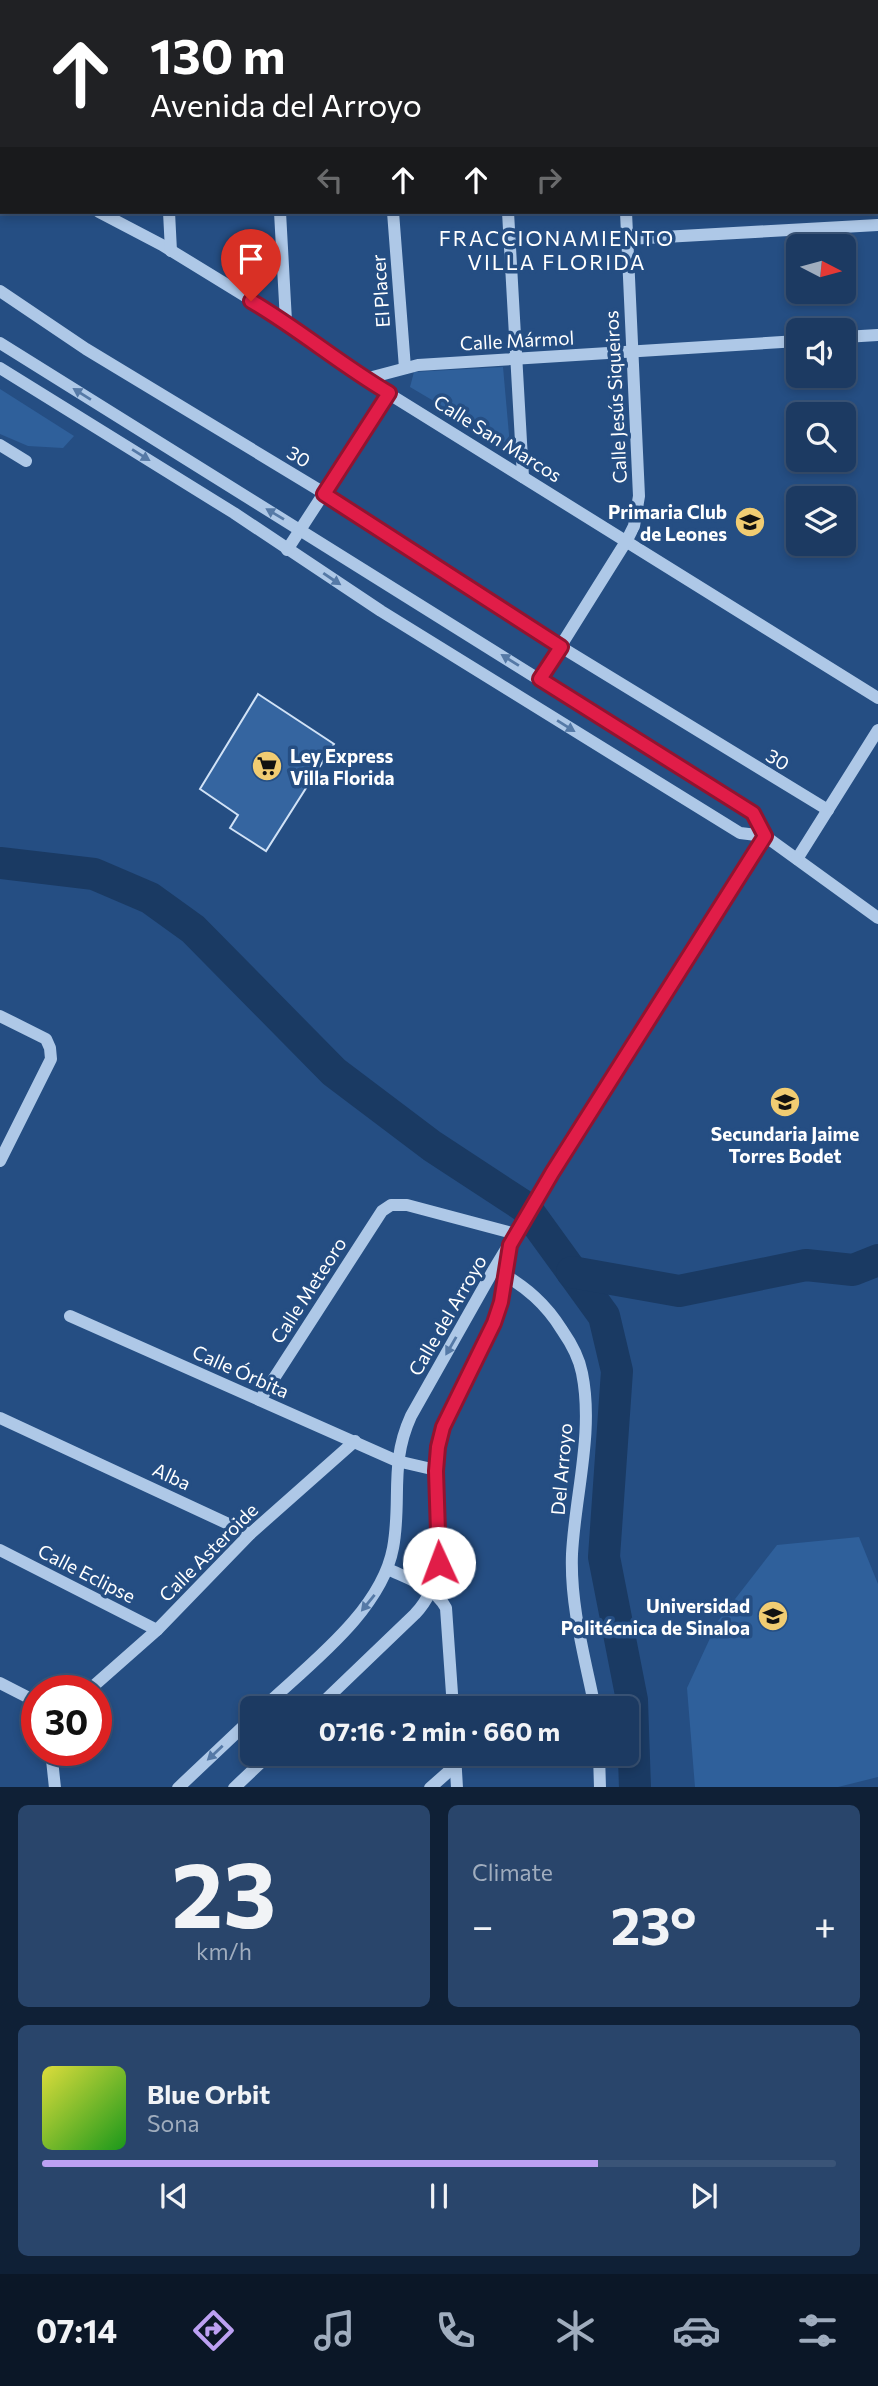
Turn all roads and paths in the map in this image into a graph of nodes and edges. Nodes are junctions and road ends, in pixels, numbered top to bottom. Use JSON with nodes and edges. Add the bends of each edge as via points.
{"nodes":[{"id":1,"x":103,"y":214,"type":"edge"},
{"id":2,"x":169,"y":214,"type":"edge"},
{"id":3,"x":281,"y":214,"type":"edge"},
{"id":4,"x":393,"y":214,"type":"edge"},
{"id":5,"x":508,"y":214,"type":"edge"},
{"id":6,"x":626,"y":214,"type":"edge"},
{"id":7,"x":878,"y":225,"type":"edge"},
{"id":8,"x":628,"y":239,"type":"junction"},
{"id":9,"x":171,"y":251,"type":"junction"},
{"id":10,"x":0,"y":290,"type":"edge"},
{"id":11,"x":286,"y":321,"type":"junction"},
{"id":12,"x":878,"y":335,"type":"edge"},
{"id":13,"x":856,"y":336,"type":"edge"},
{"id":14,"x":786,"y":342,"type":"edge"},
{"id":15,"x":0,"y":343,"type":"edge"},
{"id":16,"x":633,"y":353,"type":"junction"},
{"id":17,"x":515,"y":359,"type":"junction"},
{"id":18,"x":0,"y":368,"type":"edge"},
{"id":19,"x":405,"y":368,"type":"junction"},
{"id":20,"x":365,"y":379,"type":"junction"},
{"id":21,"x":389,"y":393,"type":"junction"},
{"id":22,"x":0,"y":445,"type":"edge"},
{"id":23,"x":26,"y":461,"type":"dead end"},
{"id":24,"x":523,"y":477,"type":"junction"},
{"id":25,"x":324,"y":494,"type":"junction"},
{"id":26,"x":300,"y":529,"type":"junction"},
{"id":27,"x":627,"y":540,"type":"junction"},
{"id":28,"x":287,"y":550,"type":"junction"},
{"id":29,"x":561,"y":647,"type":"junction"},
{"id":30,"x":540,"y":679,"type":"junction"},
{"id":31,"x":878,"y":698,"type":"edge"},
{"id":32,"x":878,"y":730,"type":"edge"},
{"id":33,"x":828,"y":810,"type":"junction"},
{"id":34,"x":765,"y":836,"type":"junction"},
{"id":35,"x":797,"y":859,"type":"junction"},
{"id":36,"x":878,"y":918,"type":"edge"},
{"id":37,"x":0,"y":1016,"type":"edge"},
{"id":38,"x":2,"y":1154,"type":"edge"},
{"id":39,"x":515,"y":1236,"type":"junction"},
{"id":40,"x":500,"y":1272,"type":"junction"},
{"id":41,"x":70,"y":1316,"type":"dead end"},
{"id":42,"x":260,"y":1400,"type":"junction"},
{"id":43,"x":0,"y":1418,"type":"edge"},
{"id":44,"x":355,"y":1441,"type":"junction"},
{"id":45,"x":397,"y":1461,"type":"junction"},
{"id":46,"x":436,"y":1471,"type":"junction"},
{"id":47,"x":250,"y":1534,"type":"junction"},
{"id":48,"x":0,"y":1550,"type":"edge"},
{"id":49,"x":388,"y":1569,"type":"junction"},
{"id":50,"x":432,"y":1591,"type":"junction"},
{"id":51,"x":156,"y":1630,"type":"junction"},
{"id":52,"x":106,"y":1675,"type":"edge"},
{"id":53,"x":0,"y":1683,"type":"edge"},
{"id":54,"x":21,"y":1694,"type":"edge"},
{"id":55,"x":276,"y":1696,"type":"edge"},
{"id":56,"x":330,"y":1696,"type":"edge"},
{"id":57,"x":452,"y":1696,"type":"edge"},
{"id":58,"x":593,"y":1696,"type":"edge"},
{"id":59,"x":240,"y":1729,"type":"edge"},
{"id":60,"x":53,"y":1766,"type":"edge"},
{"id":61,"x":257,"y":1766,"type":"edge"},
{"id":62,"x":450,"y":1766,"type":"edge"},
{"id":63,"x":456,"y":1766,"type":"edge"},
{"id":64,"x":599,"y":1766,"type":"edge"},
{"id":65,"x":55,"y":1787,"type":"edge"},
{"id":66,"x":178,"y":1787,"type":"edge"},
{"id":67,"x":234,"y":1787,"type":"edge"},
{"id":68,"x":430,"y":1787,"type":"edge"},
{"id":69,"x":457,"y":1787,"type":"edge"},
{"id":70,"x":600,"y":1787,"type":"edge"}],
"edges":[{"from":1,"to":9,"type":"street","name":"Calle San Marcos"},
{"from":2,"to":9,"type":"street"},
{"from":3,"to":11,"type":"street"},
{"from":4,"to":19,"type":"street","name":"El Placer"},
{"from":5,"to":17,"type":"street"},
{"from":6,"to":8,"type":"street","name":"Calle Jesús Siqueiros"},
{"from":7,"to":8,"type":"street"},
{"from":8,"to":16,"type":"street","name":"Calle Jesús Siqueiros"},
{"from":9,"to":11,"type":"street","name":"Calle San Marcos"},
{"from":10,"to":25,"type":"street","name":"30","via":[[86,349]]},
{"from":11,"to":20,"type":"street","name":"Calle San Marcos"},
{"from":12,"to":13,"type":"street"},
{"from":14,"to":16,"type":"street","name":"Calle Mármol"},
{"from":26,"to":15,"type":"street","one_way":true},
{"from":16,"to":17,"type":"street","name":"Calle Mármol"},
{"from":16,"to":27,"type":"street","name":"Calle Jesús Siqueiros","via":[[639,496]]},
{"from":17,"to":19,"type":"street","name":"Calle Mármol"},
{"from":17,"to":24,"type":"street"},
{"from":18,"to":28,"type":"street","one_way":true},
{"from":19,"to":20,"type":"street","name":"Calle Mármol"},
{"from":20,"to":21,"type":"street","name":"Calle San Marcos"},
{"from":21,"to":24,"type":"street","name":"Calle San Marcos"},
{"from":21,"to":25,"type":"street"},
{"from":22,"to":23,"type":"street"},
{"from":24,"to":27,"type":"street","name":"Calle San Marcos"},
{"from":25,"to":26,"type":"street"},
{"from":25,"to":29,"type":"street","name":"30"},
{"from":26,"to":28,"type":"street"},
{"from":30,"to":26,"type":"street","one_way":true},
{"from":27,"to":29,"type":"street","name":"Calle Jesús Siqueiros"},
{"from":27,"to":31,"type":"street","name":"Calle San Marcos"},
{"from":28,"to":34,"type":"street","one_way":true,"via":[[740,833]]},
{"from":29,"to":30,"type":"street","name":"Calle Jesús Siqueiros"},
{"from":29,"to":33,"type":"street","name":"30"},
{"from":30,"to":34,"type":"street","via":[[753,813]]},
{"from":32,"to":33,"type":"street"},
{"from":33,"to":35,"type":"street"},
{"from":34,"to":35,"type":"street"},
{"from":34,"to":39,"type":"street","name":"Calle del Arroyo"},
{"from":35,"to":36,"type":"street"},
{"from":37,"to":38,"type":"street","via":[[46,1039],[51,1059]]},
{"from":39,"to":40,"type":"street","name":"Calle del Arroyo"},
{"from":39,"to":42,"type":"street","name":"Calle Meteoro","via":[[407,1205],[391,1205],[382,1211]]},
{"from":40,"to":45,"type":"street","name":"Calle del Arroyo","one_way":true,"via":[[411,1416]]},
{"from":40,"to":46,"type":"street","name":"Calle del Arroyo","via":[[494,1323],[443,1427]]},
{"from":40,"to":58,"type":"street","name":"Del Arroyo","via":[[530,1291],[552,1315],[574,1348],[582,1371],[586,1403],[572,1555],[574,1603]]},
{"from":41,"to":42,"type":"street","name":"Calle Órbita"},
{"from":42,"to":44,"type":"street","name":"Calle Órbita"},
{"from":43,"to":47,"type":"street","name":"Alba"},
{"from":44,"to":45,"type":"street","name":"Calle Órbita"},
{"from":44,"to":47,"type":"street","name":"Calle Asteroide"},
{"from":45,"to":46,"type":"street"},
{"from":45,"to":49,"type":"street","name":"Calle del Arroyo","via":[[396,1526]]},
{"from":46,"to":50,"type":"street","name":"Calle del Arroyo","via":[[439,1563]]},
{"from":47,"to":51,"type":"street","name":"Calle Asteroide"},
{"from":48,"to":51,"type":"street","name":"Calle Eclipse"},
{"from":49,"to":50,"type":"street"},
{"from":49,"to":55,"type":"street","name":"Calle del Arroyo","one_way":true,"via":[[374,1598],[347,1629]]},
{"from":50,"to":56,"type":"street","name":"Calle del Arroyo","via":[[428,1601]]},
{"from":50,"to":57,"type":"street","via":[[442,1600],[448,1617]]},
{"from":51,"to":52,"type":"street","name":"Calle Asteroide"},
{"from":53,"to":54,"type":"street"},
{"from":59,"to":66,"type":"street","one_way":true},
{"from":60,"to":65,"type":"street"},
{"from":61,"to":67,"type":"street"},
{"from":62,"to":68,"type":"street"},
{"from":63,"to":69,"type":"street"},
{"from":64,"to":70,"type":"street"}]}
